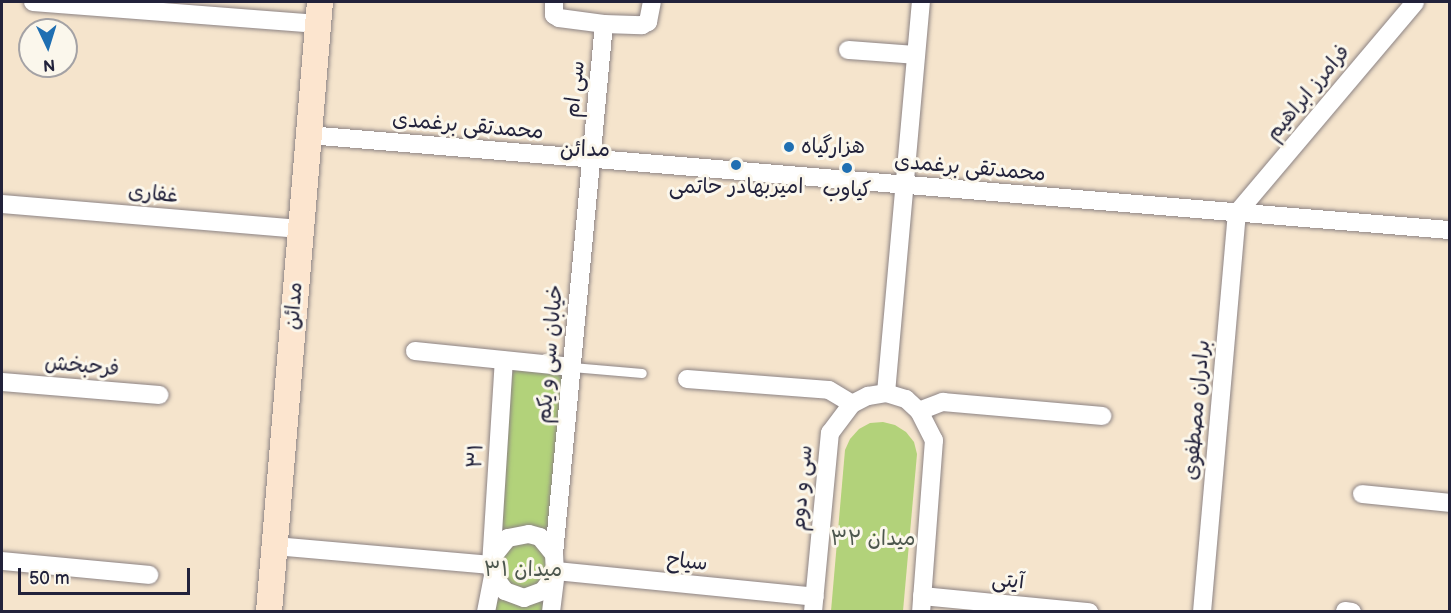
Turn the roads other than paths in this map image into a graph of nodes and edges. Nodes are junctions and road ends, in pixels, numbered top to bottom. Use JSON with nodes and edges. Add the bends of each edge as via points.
{"nodes":[{"id":1,"x":33,"y":2,"type":"edge"},
{"id":2,"x":554,"y":2,"type":"edge"},
{"id":3,"x":652,"y":2,"type":"edge"},
{"id":4,"x":921,"y":2,"type":"edge"},
{"id":5,"x":1415,"y":2,"type":"edge"},
{"id":6,"x":319,"y":13,"type":"edge"},
{"id":7,"x":604,"y":24,"type":"junction"},
{"id":8,"x":848,"y":50,"type":"dead end"},
{"id":9,"x":916,"y":55,"type":"junction"},
{"id":10,"x":308,"y":135,"type":"junction"},
{"id":11,"x":590,"y":159,"type":"junction"},
{"id":12,"x":903,"y":185,"type":"junction"},
{"id":13,"x":2,"y":204,"type":"edge"},
{"id":14,"x":1237,"y":213,"type":"junction"},
{"id":15,"x":300,"y":229,"type":"junction"},
{"id":16,"x":1449,"y":230,"type":"edge"},
{"id":17,"x":415,"y":351,"type":"dead end"},
{"id":18,"x":504,"y":360,"type":"junction"},
{"id":19,"x":572,"y":367,"type":"junction"},
{"id":20,"x":642,"y":373,"type":"dead end"},
{"id":21,"x":687,"y":379,"type":"dead end"},
{"id":22,"x":2,"y":382,"type":"edge"},
{"id":23,"x":886,"y":393,"type":"junction"},
{"id":24,"x":159,"y":395,"type":"dead end"},
{"id":25,"x":852,"y":404,"type":"junction"},
{"id":26,"x":919,"y":411,"type":"junction"},
{"id":27,"x":1102,"y":416,"type":"dead end"},
{"id":28,"x":1362,"y":494,"type":"dead end"},
{"id":29,"x":1449,"y":503,"type":"edge"},
{"id":30,"x":275,"y":546,"type":"junction"},
{"id":31,"x":2,"y":561,"type":"edge"},
{"id":32,"x":493,"y":565,"type":"junction"},
{"id":33,"x":555,"y":567,"type":"junction"},
{"id":34,"x":149,"y":575,"type":"dead end"},
{"id":35,"x":814,"y":604,"type":"edge"},
{"id":36,"x":922,"y":604,"type":"edge"},
{"id":37,"x":1345,"y":611,"type":"edge"},
{"id":38,"x":269,"y":612,"type":"edge"},
{"id":39,"x":486,"y":612,"type":"edge"},
{"id":40,"x":551,"y":612,"type":"edge"},
{"id":41,"x":1089,"y":612,"type":"edge"},
{"id":42,"x":1202,"y":612,"type":"edge"},
{"id":43,"x":1352,"y":612,"type":"edge"}],
"edges":[{"from":1,"to":6,"type":"street"},
{"from":2,"to":7,"type":"street","via":[[554,15],[559,18]]},
{"from":3,"to":7,"type":"street","via":[[648,22],[642,25]]},
{"from":4,"to":9,"type":"street"},
{"from":5,"to":14,"type":"street","name":"فرامرز ابراهیم"},
{"from":6,"to":10,"type":"main road","name":"مدائن"},
{"from":7,"to":11,"type":"street","name":"سی ام"},
{"from":8,"to":9,"type":"street"},
{"from":9,"to":12,"type":"street"},
{"from":10,"to":11,"type":"street","name":"محمدتقی برغمدی"},
{"from":10,"to":15,"type":"main road","name":"مدائن"},
{"from":11,"to":12,"type":"street","name":"محمدتقی برغمدی"},
{"from":11,"to":19,"type":"street","name":"خیابان سی و یکم"},
{"from":12,"to":14,"type":"street","name":"محمدتقی برغمدی"},
{"from":12,"to":23,"type":"street"},
{"from":13,"to":15,"type":"street","name":"غفاری"},
{"from":14,"to":16,"type":"street","name":"محمدتقی برغمدی"},
{"from":14,"to":42,"type":"street","name":"برادران مصطفوی"},
{"from":15,"to":30,"type":"main road","name":"مدائن"},
{"from":17,"to":18,"type":"street"},
{"from":18,"to":19,"type":"street"},
{"from":18,"to":32,"type":"street","name":"۳۱"},
{"from":19,"to":20,"type":"lane"},
{"from":19,"to":33,"type":"street","name":"خیابان سی و یکم"},
{"from":21,"to":25,"type":"street","via":[[829,390]]},
{"from":22,"to":24,"type":"street","name":"فرحبخش"},
{"from":23,"to":25,"type":"street"},
{"from":23,"to":26,"type":"street","via":[[906,399]]},
{"from":25,"to":35,"type":"street","name":"سی و دوم","via":[[830,433]]},
{"from":26,"to":27,"type":"street","via":[[943,402]]},
{"from":26,"to":36,"type":"street","via":[[934,440]]},
{"from":28,"to":29,"type":"street"},
{"from":30,"to":32,"type":"street"},
{"from":30,"to":38,"type":"main road","name":"مدائن"},
{"from":31,"to":34,"type":"street"},
{"from":32,"to":33,"type":"street","via":[[505,591],[524,598],[543,591]]},
{"from":32,"to":33,"type":"street","via":[[508,538],[530,534],[548,544]]},
{"from":32,"to":39,"type":"street","name":"۳۱"},
{"from":33,"to":35,"type":"street","name":"سیاح"},
{"from":33,"to":40,"type":"street","name":"خیابان سی و یکم"},
{"from":36,"to":41,"type":"street","name":"آیتی"},
{"from":37,"to":43,"type":"street"}]}
